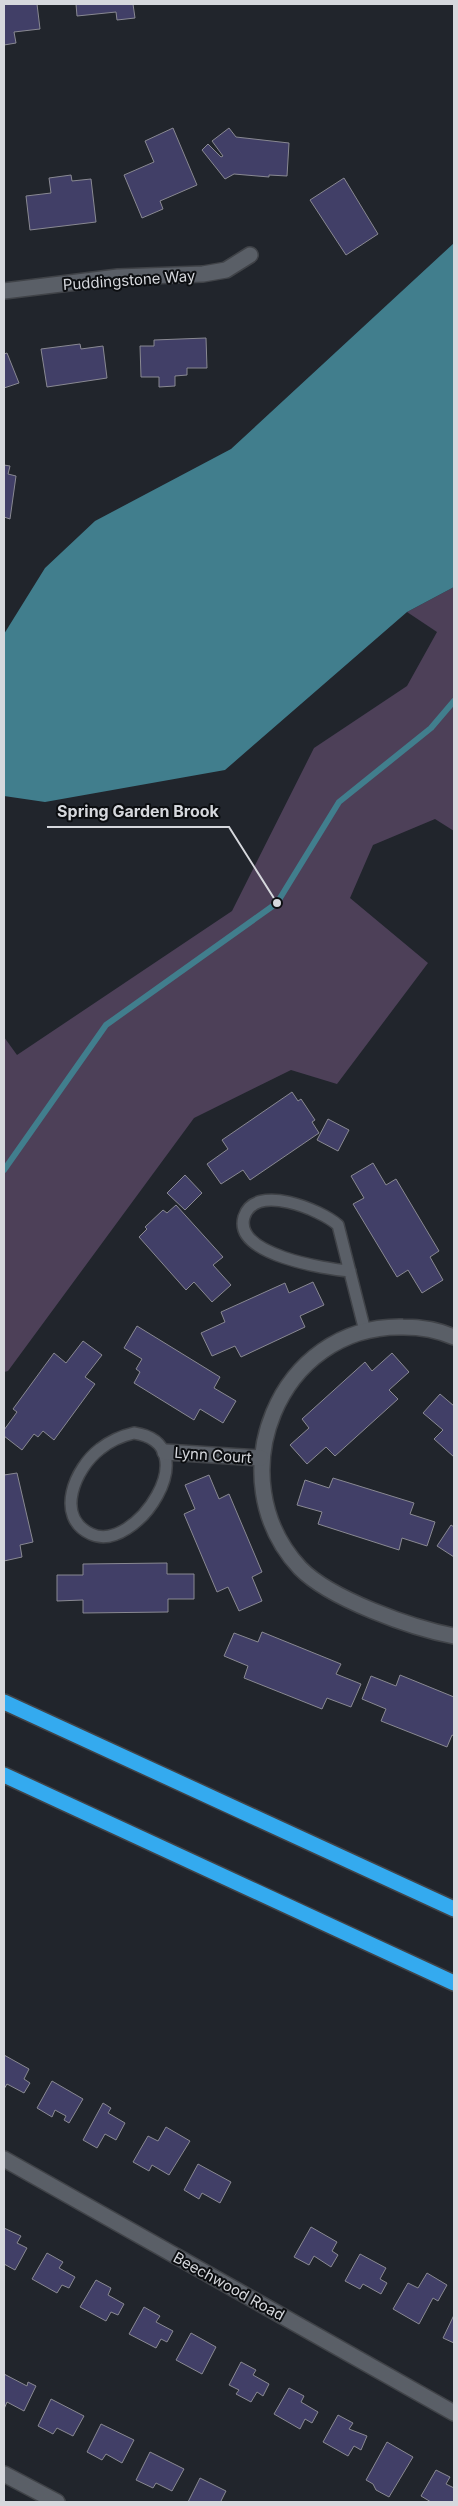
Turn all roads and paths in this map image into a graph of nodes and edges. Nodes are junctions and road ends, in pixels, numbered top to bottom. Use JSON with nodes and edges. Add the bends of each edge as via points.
{"nodes":[{"id":1,"x":250,"y":255,"type":"dead end"},
{"id":2,"x":4,"y":291,"type":"edge"},
{"id":3,"x":350,"y":1271,"type":"junction"},
{"id":4,"x":365,"y":1331,"type":"junction"},
{"id":5,"x":454,"y":1337,"type":"edge"},
{"id":6,"x":165,"y":1452,"type":"junction"},
{"id":7,"x":261,"y":1458,"type":"junction"},
{"id":8,"x":454,"y":1636,"type":"edge"},
{"id":9,"x":4,"y":1702,"type":"edge"},
{"id":10,"x":4,"y":1775,"type":"edge"},
{"id":11,"x":454,"y":1909,"type":"edge"},
{"id":12,"x":454,"y":1982,"type":"edge"},
{"id":13,"x":4,"y":2159,"type":"edge"},
{"id":14,"x":454,"y":2413,"type":"edge"},
{"id":15,"x":4,"y":2474,"type":"edge"},
{"id":16,"x":57,"y":2502,"type":"edge"}],
"edges":[{"from":1,"to":2,"type":"street","name":"Puddingstone Way","via":[[226,270],[203,274],[118,277]]},
{"from":3,"to":3,"type":"lane","via":[[327,1270],[272,1254],[247,1236],[244,1218],[248,1210],[255,1204],[272,1201],[295,1202],[317,1210],[338,1225]]},
{"from":3,"to":4,"type":"lane"},
{"from":4,"to":5,"type":"street","via":[[388,1327],[421,1328]]},
{"from":4,"to":7,"type":"street","via":[[316,1356],[296,1375],[280,1398],[265,1433]]},
{"from":6,"to":6,"type":"lane","name":"Lynn Court","via":[[155,1440],[134,1433],[120,1436],[99,1450],[86,1463],[71,1496],[71,1510],[82,1530],[104,1537],[118,1533],[137,1521],[153,1504],[162,1487]]},
{"from":6,"to":7,"type":"street","name":"Lynn Court"},
{"from":7,"to":8,"type":"street","via":[[266,1505],[274,1532],[302,1569],[319,1584],[357,1603],[404,1622]]},
{"from":9,"to":11,"type":"highway"},
{"from":10,"to":12,"type":"highway"},
{"from":13,"to":14,"type":"street","name":"Beechwood Road"},
{"from":15,"to":16,"type":"street"}]}
